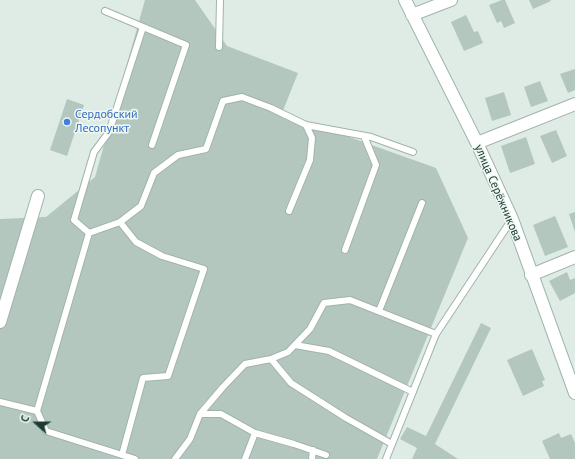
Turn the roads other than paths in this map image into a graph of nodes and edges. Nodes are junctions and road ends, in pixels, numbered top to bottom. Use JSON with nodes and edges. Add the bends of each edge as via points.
{"nodes":[{"id":1,"x":220,"y":0,"type":"edge"},
{"id":2,"x":405,"y":0,"type":"edge"},
{"id":3,"x":451,"y":0,"type":"edge"},
{"id":4,"x":105,"y":11,"type":"dead end"},
{"id":5,"x":412,"y":15,"type":"junction"},
{"id":6,"x":143,"y":27,"type":"junction"},
{"id":7,"x":219,"y":47,"type":"dead end"},
{"id":8,"x":575,"y":104,"type":"edge"},
{"id":9,"x":306,"y":125,"type":"junction"},
{"id":10,"x":364,"y":136,"type":"junction"},
{"id":11,"x":477,"y":143,"type":"junction"},
{"id":12,"x":152,"y":145,"type":"dead end"},
{"id":13,"x":413,"y":152,"type":"dead end"},
{"id":14,"x":38,"y":196,"type":"dead end"},
{"id":15,"x":422,"y":203,"type":"dead end"},
{"id":16,"x":289,"y":211,"type":"dead end"},
{"id":17,"x":512,"y":219,"type":"junction"},
{"id":18,"x":120,"y":222,"type":"junction"},
{"id":19,"x":88,"y":233,"type":"junction"},
{"id":20,"x":344,"y":250,"type":"dead end"},
{"id":21,"x":575,"y":257,"type":"edge"},
{"id":22,"x":531,"y":275,"type":"junction"},
{"id":23,"x":379,"y":311,"type":"junction"},
{"id":24,"x":0,"y":322,"type":"edge"},
{"id":25,"x":436,"y":334,"type":"junction"},
{"id":26,"x":295,"y":345,"type":"junction"},
{"id":27,"x":271,"y":358,"type":"junction"},
{"id":28,"x":413,"y":392,"type":"junction"},
{"id":29,"x":575,"y":393,"type":"edge"},
{"id":30,"x":0,"y":402,"type":"edge"},
{"id":31,"x":37,"y":411,"type":"junction"},
{"id":32,"x":200,"y":414,"type":"junction"},
{"id":33,"x":255,"y":433,"type":"junction"},
{"id":34,"x":392,"y":444,"type":"junction"},
{"id":35,"x":313,"y":450,"type":"junction"},
{"id":36,"x":122,"y":455,"type":"junction"},
{"id":37,"x":326,"y":455,"type":"dead end"},
{"id":38,"x":134,"y":459,"type":"edge"},
{"id":39,"x":175,"y":459,"type":"edge"},
{"id":40,"x":245,"y":459,"type":"edge"},
{"id":41,"x":312,"y":459,"type":"edge"},
{"id":42,"x":386,"y":459,"type":"edge"}],
"edges":[{"from":1,"to":7,"type":"lane"},
{"from":2,"to":5,"type":"street","name":"улица Серёжникова"},
{"from":3,"to":5,"type":"street"},
{"from":4,"to":6,"type":"lane"},
{"from":5,"to":11,"type":"street","name":"улица Серёжникова"},
{"from":6,"to":12,"type":"lane","via":[[186,45]]},
{"from":6,"to":19,"type":"lane","via":[[109,132],[94,152],[74,220]]},
{"from":8,"to":11,"type":"street"},
{"from":9,"to":10,"type":"lane"},
{"from":9,"to":16,"type":"lane","via":[[312,138],[310,160]]},
{"from":9,"to":18,"type":"lane","via":[[242,97],[223,101],[206,149],[178,155],[154,173],[140,206]]},
{"from":10,"to":13,"type":"lane"},
{"from":10,"to":20,"type":"lane","via":[[376,165]]},
{"from":11,"to":17,"type":"street","name":"улица Серёжникова"},
{"from":14,"to":24,"type":"street"},
{"from":15,"to":23,"type":"lane"},
{"from":17,"to":22,"type":"street","name":"улица Серёжникова"},
{"from":17,"to":25,"type":"lane"},
{"from":18,"to":19,"type":"lane"},
{"from":18,"to":36,"type":"lane","via":[[136,242],[162,256],[204,269],[168,376],[143,378]]},
{"from":19,"to":31,"type":"lane"},
{"from":21,"to":22,"type":"street"},
{"from":22,"to":29,"type":"street","name":"улица Серёжникова"},
{"from":23,"to":25,"type":"lane"},
{"from":23,"to":26,"type":"lane","via":[[350,300],[324,303],[310,329]]},
{"from":25,"to":28,"type":"lane"},
{"from":26,"to":27,"type":"lane","via":[[288,352]]},
{"from":26,"to":28,"type":"lane","via":[[328,351]]},
{"from":27,"to":32,"type":"lane","via":[[245,364]]},
{"from":27,"to":34,"type":"lane","via":[[291,383]]},
{"from":28,"to":34,"type":"lane"},
{"from":30,"to":31,"type":"lane"},
{"from":31,"to":36,"type":"lane","via":[[46,431]]},
{"from":32,"to":33,"type":"lane","via":[[221,414]]},
{"from":32,"to":39,"type":"lane","via":[[190,439]]},
{"from":33,"to":35,"type":"lane"},
{"from":33,"to":40,"type":"lane"},
{"from":34,"to":42,"type":"lane"},
{"from":35,"to":37,"type":"lane"},
{"from":35,"to":41,"type":"lane"},
{"from":36,"to":38,"type":"lane"}]}
